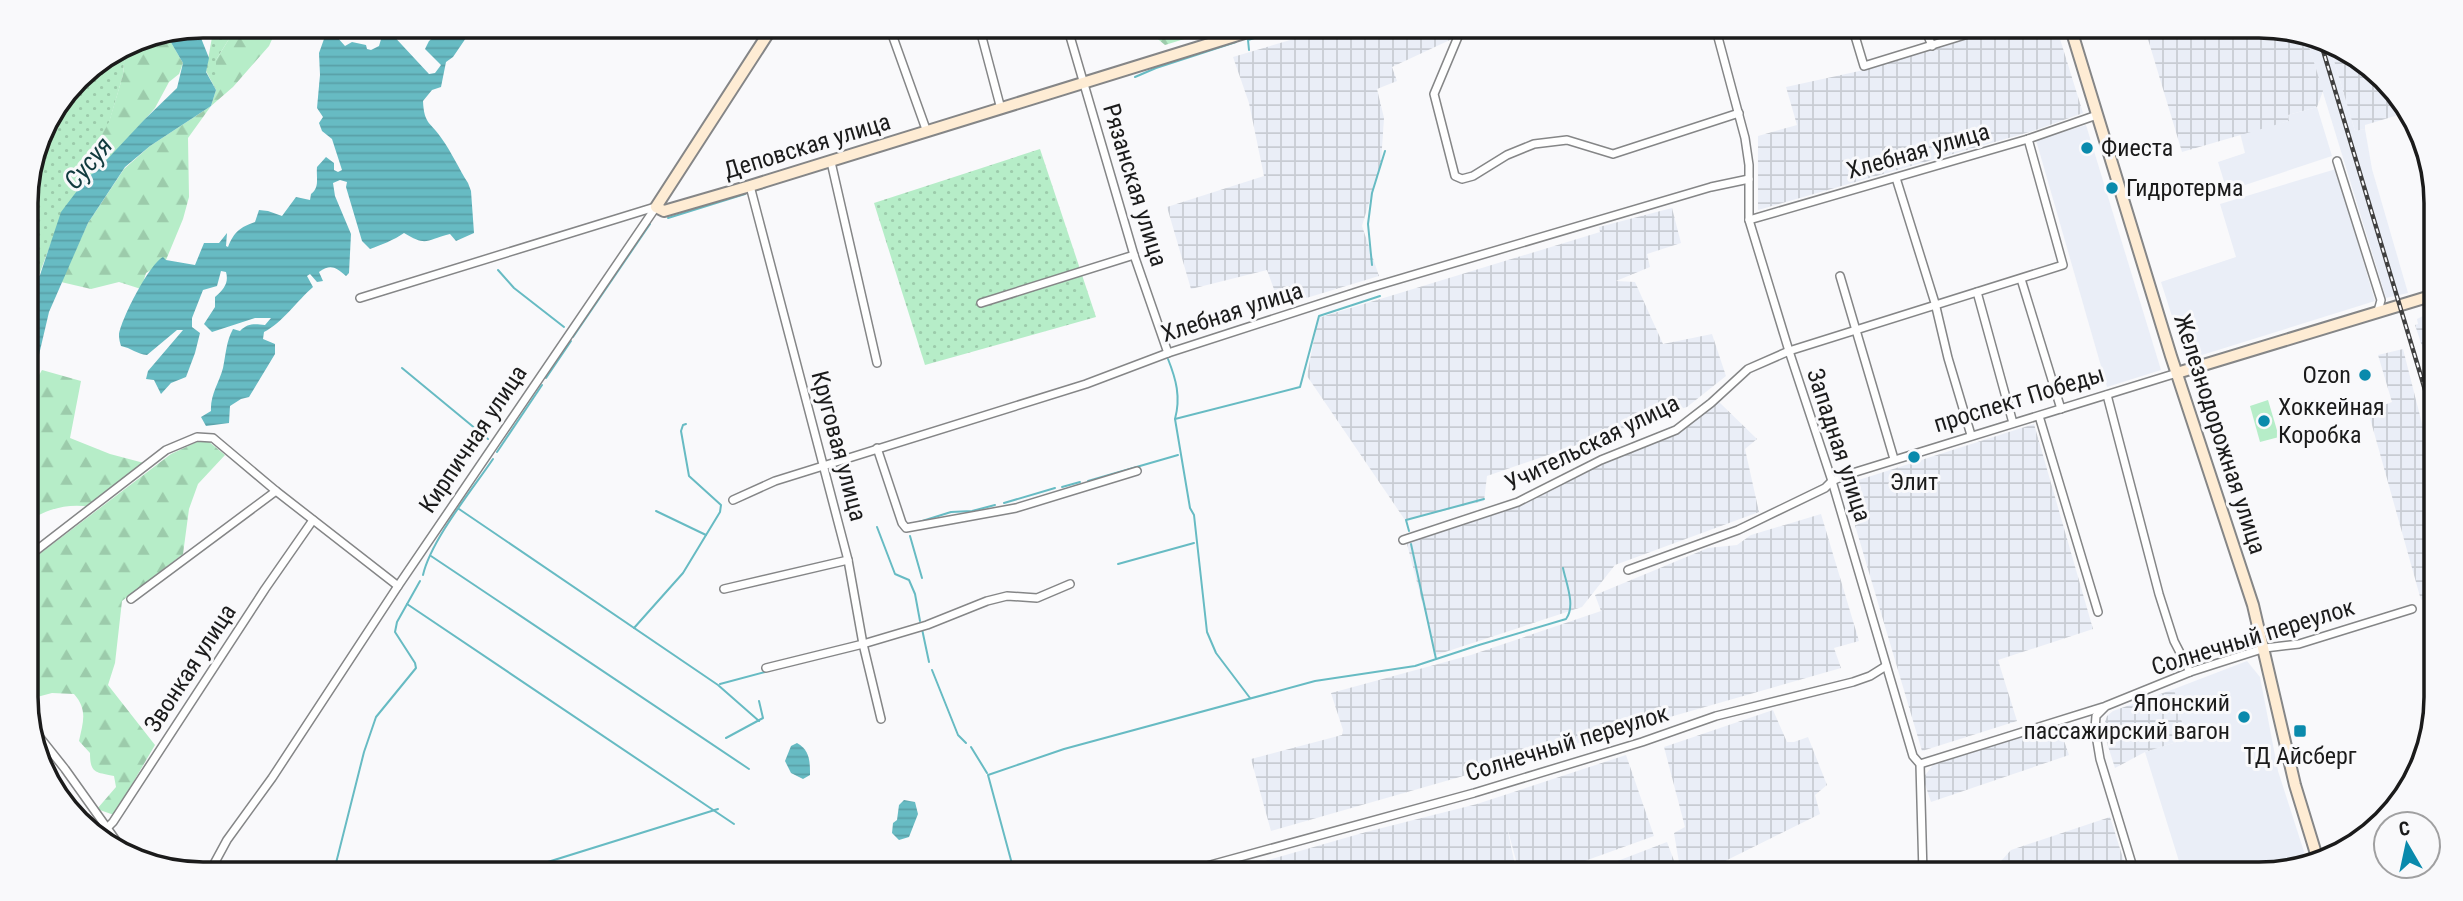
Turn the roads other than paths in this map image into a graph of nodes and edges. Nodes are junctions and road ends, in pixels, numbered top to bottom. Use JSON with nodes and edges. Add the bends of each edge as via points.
{"nodes":[{"id":1,"x":1228,"y":38,"type":"edge"},
{"id":2,"x":1458,"y":38,"type":"edge"},
{"id":3,"x":1718,"y":38,"type":"edge"},
{"id":4,"x":1856,"y":38,"type":"edge"},
{"id":5,"x":1929,"y":38,"type":"edge"},
{"id":6,"x":1956,"y":38,"type":"edge"},
{"id":7,"x":2074,"y":38,"type":"edge"},
{"id":8,"x":765,"y":39,"type":"edge"},
{"id":9,"x":894,"y":39,"type":"edge"},
{"id":10,"x":982,"y":39,"type":"edge"},
{"id":11,"x":1071,"y":39,"type":"edge"},
{"id":12,"x":1932,"y":46,"type":"junction"},
{"id":13,"x":1085,"y":84,"type":"junction"},
{"id":14,"x":1001,"y":109,"type":"junction"},
{"id":15,"x":1739,"y":113,"type":"junction"},
{"id":16,"x":2097,"y":115,"type":"junction"},
{"id":17,"x":927,"y":132,"type":"junction"},
{"id":18,"x":2028,"y":139,"type":"junction"},
{"id":19,"x":2337,"y":161,"type":"dead end"},
{"id":20,"x":831,"y":162,"type":"junction"},
{"id":21,"x":1896,"y":178,"type":"junction"},
{"id":22,"x":1749,"y":179,"type":"junction"},
{"id":23,"x":750,"y":186,"type":"junction"},
{"id":24,"x":656,"y":207,"type":"junction"},
{"id":25,"x":1749,"y":220,"type":"junction"},
{"id":26,"x":1135,"y":255,"type":"junction"},
{"id":27,"x":1840,"y":276,"type":"dead end"},
{"id":28,"x":2021,"y":279,"type":"junction"},
{"id":29,"x":1977,"y":292,"type":"junction"},
{"id":30,"x":360,"y":298,"type":"dead end"},
{"id":31,"x":2424,"y":298,"type":"edge"},
{"id":32,"x":981,"y":303,"type":"dead end"},
{"id":33,"x":1935,"y":303,"type":"junction"},
{"id":34,"x":2378,"y":312,"type":"junction"},
{"id":35,"x":1855,"y":331,"type":"junction"},
{"id":36,"x":1788,"y":351,"type":"junction"},
{"id":37,"x":1168,"y":353,"type":"junction"},
{"id":38,"x":877,"y":363,"type":"dead end"},
{"id":39,"x":2177,"y":373,"type":"junction"},
{"id":40,"x":2107,"y":395,"type":"junction"},
{"id":41,"x":2061,"y":409,"type":"junction"},
{"id":42,"x":2039,"y":416,"type":"junction"},
{"id":43,"x":2013,"y":423,"type":"junction"},
{"id":44,"x":1972,"y":435,"type":"junction"},
{"id":45,"x":877,"y":448,"type":"junction"},
{"id":46,"x":1894,"y":459,"type":"junction"},
{"id":47,"x":825,"y":465,"type":"junction"},
{"id":48,"x":1137,"y":471,"type":"dead end"},
{"id":49,"x":1832,"y":481,"type":"junction"},
{"id":50,"x":276,"y":491,"type":"junction"},
{"id":51,"x":733,"y":500,"type":"dead end"},
{"id":52,"x":313,"y":520,"type":"junction"},
{"id":53,"x":1404,"y":540,"type":"dead end"},
{"id":54,"x":38,"y":549,"type":"edge"},
{"id":55,"x":848,"y":559,"type":"junction"},
{"id":56,"x":1628,"y":570,"type":"dead end"},
{"id":57,"x":1070,"y":584,"type":"dead end"},
{"id":58,"x":398,"y":586,"type":"junction"},
{"id":59,"x":724,"y":589,"type":"dead end"},
{"id":60,"x":131,"y":599,"type":"dead end"},
{"id":61,"x":2412,"y":609,"type":"dead end"},
{"id":62,"x":2098,"y":612,"type":"dead end"},
{"id":63,"x":863,"y":644,"type":"junction"},
{"id":64,"x":2265,"y":648,"type":"junction"},
{"id":65,"x":1886,"y":666,"type":"junction"},
{"id":66,"x":765,"y":668,"type":"dead end"},
{"id":67,"x":2190,"y":672,"type":"junction"},
{"id":68,"x":2106,"y":706,"type":"junction"},
{"id":69,"x":881,"y":719,"type":"dead end"},
{"id":70,"x":45,"y":744,"type":"edge"},
{"id":71,"x":1920,"y":764,"type":"junction"},
{"id":72,"x":107,"y":828,"type":"junction"},
{"id":73,"x":104,"y":829,"type":"edge"},
{"id":74,"x":112,"y":835,"type":"edge"},
{"id":75,"x":2316,"y":853,"type":"edge"},
{"id":76,"x":215,"y":862,"type":"edge"},
{"id":77,"x":1219,"y":862,"type":"edge"},
{"id":78,"x":1923,"y":862,"type":"edge"},
{"id":79,"x":2130,"y":862,"type":"edge"}],
"edges":[{"from":1,"to":13,"type":"main road","name":"Деповская улица"},
{"from":2,"to":15,"type":"street","via":[[1434,94],[1455,176],[1462,178],[1534,144],[1567,140],[1613,154]]},
{"from":3,"to":15,"type":"street","name":"Западная улица"},
{"from":4,"to":12,"type":"street","via":[[1864,66]]},
{"from":5,"to":12,"type":"street"},
{"from":6,"to":12,"type":"street"},
{"from":7,"to":16,"type":"main road","name":"Железнодорожная улица"},
{"from":8,"to":24,"type":"main road","name":"Кирпичная улица"},
{"from":9,"to":17,"type":"street"},
{"from":10,"to":14,"type":"street"},
{"from":11,"to":13,"type":"street","name":"Рязанская улица"},
{"from":13,"to":14,"type":"main road","name":"Деповская улица"},
{"from":13,"to":26,"type":"street","name":"Рязанская улица"},
{"from":14,"to":17,"type":"main road","name":"Деповская улица"},
{"from":15,"to":22,"type":"street","name":"Западная улица"},
{"from":16,"to":18,"type":"street","name":"Хлебная улица"},
{"from":16,"to":39,"type":"main road","name":"Железнодорожная улица"},
{"from":17,"to":20,"type":"main road","name":"Деповская улица"},
{"from":18,"to":21,"type":"street","name":"Хлебная улица"},
{"from":18,"to":28,"type":"street","name":"Учительская улица","via":[[2063,265]]},
{"from":19,"to":34,"type":"street","via":[[2381,300]]},
{"from":20,"to":23,"type":"main road","name":"Деповская улица"},
{"from":20,"to":38,"type":"street"},
{"from":21,"to":25,"type":"street","name":"Хлебная улица"},
{"from":21,"to":33,"type":"street"},
{"from":22,"to":25,"type":"street","name":"Западная улица"},
{"from":22,"to":37,"type":"street","name":"Хлебная улица","via":[[1369,288]]},
{"from":23,"to":24,"type":"main road","name":"Деповская улица","via":[[664,211]]},
{"from":23,"to":47,"type":"street","name":"Круговая улица"},
{"from":24,"to":30,"type":"street","name":"Деповская улица"},
{"from":24,"to":58,"type":"street","name":"Кирпичная улица"},
{"from":25,"to":36,"type":"street","name":"Западная улица"},
{"from":26,"to":32,"type":"street"},
{"from":26,"to":37,"type":"street","name":"Рязанская улица"},
{"from":27,"to":35,"type":"street"},
{"from":28,"to":29,"type":"street","name":"Учительская улица"},
{"from":28,"to":41,"type":"street"},
{"from":29,"to":33,"type":"street","name":"Учительская улица"},
{"from":29,"to":43,"type":"street"},
{"from":31,"to":34,"type":"main road","name":"проспект Победы"},
{"from":33,"to":35,"type":"street","name":"Учительская улица"},
{"from":33,"to":44,"type":"street"},
{"from":34,"to":39,"type":"main road","name":"проспект Победы"},
{"from":35,"to":36,"type":"street","name":"Учительская улица"},
{"from":35,"to":46,"type":"street"},
{"from":36,"to":49,"type":"street","name":"Западная улица"},
{"from":36,"to":53,"type":"street","name":"Учительская улица","via":[[1748,369],[1676,430],[1601,460],[1518,502]]},
{"from":37,"to":45,"type":"street","name":"Хлебная улица","via":[[1086,384]]},
{"from":39,"to":40,"type":"street","name":"проспект Победы"},
{"from":39,"to":64,"type":"main road","name":"Железнодорожная улица"},
{"from":40,"to":41,"type":"street","name":"проспект Победы"},
{"from":40,"to":67,"type":"street","via":[[2158,594]]},
{"from":41,"to":42,"type":"street","name":"проспект Победы"},
{"from":42,"to":43,"type":"street","name":"проспект Победы"},
{"from":42,"to":62,"type":"street"},
{"from":43,"to":44,"type":"street","name":"проспект Победы"},
{"from":44,"to":46,"type":"street","name":"проспект Победы"},
{"from":45,"to":47,"type":"street","name":"Хлебная улица"},
{"from":45,"to":48,"type":"street","via":[[906,528],[1016,508]]},
{"from":46,"to":49,"type":"street","name":"проспект Победы"},
{"from":47,"to":51,"type":"street","name":"Хлебная улица"},
{"from":47,"to":55,"type":"street","name":"Круговая улица"},
{"from":49,"to":56,"type":"street","name":"проспект Победы","via":[[1749,526]]},
{"from":49,"to":65,"type":"street","name":"Западная улица"},
{"from":50,"to":52,"type":"street"},
{"from":50,"to":54,"type":"street","via":[[213,438],[197,437],[166,450]]},
{"from":50,"to":60,"type":"street"},
{"from":52,"to":58,"type":"street"},
{"from":52,"to":72,"type":"street","name":"Звонкая улица"},
{"from":55,"to":59,"type":"street"},
{"from":55,"to":63,"type":"street","name":"Круговая улица"},
{"from":57,"to":63,"type":"street","via":[[1037,598],[1007,596],[988,601]]},
{"from":58,"to":76,"type":"street","name":"Кирпичная улица"},
{"from":61,"to":64,"type":"street","name":"Солнечный переулок","via":[[2299,645]]},
{"from":63,"to":66,"type":"street"},
{"from":63,"to":69,"type":"street","name":"Круговая улица"},
{"from":64,"to":67,"type":"street","name":"Солнечный переулок"},
{"from":64,"to":75,"type":"main road","name":"Железнодорожная улица","via":[[2295,785]]},
{"from":65,"to":71,"type":"street","name":"Западная улица","via":[[1913,756]]},
{"from":65,"to":77,"type":"street","name":"Солнечный переулок","via":[[1853,682],[1716,716],[1474,793]]},
{"from":67,"to":68,"type":"street","name":"Солнечный переулок"},
{"from":68,"to":71,"type":"street","name":"Солнечный переулок"},
{"from":68,"to":79,"type":"street","via":[[2095,716],[2095,729]]},
{"from":70,"to":72,"type":"street"},
{"from":71,"to":78,"type":"street","name":"Западная улица"},
{"from":72,"to":73,"type":"street"},
{"from":72,"to":74,"type":"street"}]}
